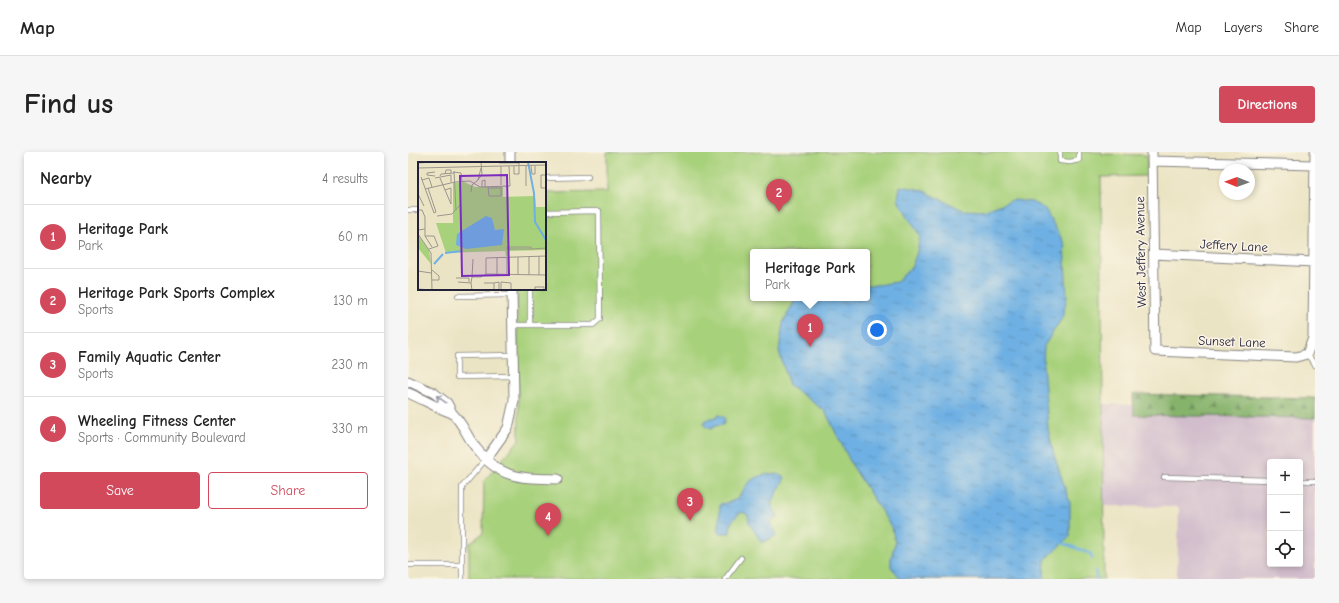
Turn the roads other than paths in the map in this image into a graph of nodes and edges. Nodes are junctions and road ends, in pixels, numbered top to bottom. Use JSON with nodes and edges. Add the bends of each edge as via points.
{"nodes":[{"id":1,"x":1060,"y":152,"type":"edge"},
{"id":2,"x":1079,"y":152,"type":"edge"},
{"id":3,"x":1315,"y":152,"type":"edge"},
{"id":4,"x":1152,"y":157,"type":"edge"},
{"id":5,"x":1314,"y":165,"type":"edge"},
{"id":6,"x":588,"y":177,"type":"dead end"},
{"id":7,"x":546,"y":178,"type":"edge"},
{"id":8,"x":546,"y":212,"type":"edge"},
{"id":9,"x":1154,"y":254,"type":"junction"},
{"id":10,"x":1313,"y":262,"type":"junction"},
{"id":11,"x":530,"y":290,"type":"edge"},
{"id":12,"x":512,"y":292,"type":"edge"},
{"id":13,"x":458,"y":296,"type":"dead end"},
{"id":14,"x":513,"y":325,"type":"junction"},
{"id":15,"x":530,"y":325,"type":"junction"},
{"id":16,"x":1155,"y":351,"type":"joint"},
{"id":17,"x":1307,"y":354,"type":"junction"},
{"id":18,"x":513,"y":355,"type":"junction"},
{"id":19,"x":1315,"y":365,"type":"edge"},
{"id":20,"x":513,"y":376,"type":"junction"},
{"id":21,"x":408,"y":381,"type":"edge"},
{"id":22,"x":408,"y":393,"type":"edge"},
{"id":23,"x":452,"y":413,"type":"junction"},
{"id":24,"x":486,"y":459,"type":"junction"},
{"id":25,"x":1164,"y":477,"type":"dead end"},
{"id":26,"x":558,"y":479,"type":"dead end"},
{"id":27,"x":1267,"y":480,"type":"edge"},
{"id":28,"x":1303,"y":481,"type":"edge"},
{"id":29,"x":1315,"y":481,"type":"edge"},
{"id":30,"x":741,"y":558,"type":"dead end"},
{"id":31,"x":408,"y":565,"type":"edge"},
{"id":32,"x":462,"y":565,"type":"junction"},
{"id":33,"x":462,"y":579,"type":"edge"},
{"id":34,"x":725,"y":579,"type":"edge"}],
"edges":[{"from":1,"to":2,"type":"lane","via":[[1060,161],[1070,162],[1079,160]]},
{"from":3,"to":5,"type":"street"},
{"from":4,"to":5,"type":"street"},
{"from":4,"to":9,"type":"street","name":"West Jeffery Avenue"},
{"from":5,"to":10,"type":"street"},
{"from":6,"to":7,"type":"lane"},
{"from":8,"to":15,"type":"lane","via":[[599,211],[600,319],[593,325]]},
{"from":9,"to":10,"type":"street","name":"Jeffery Lane"},
{"from":9,"to":16,"type":"street","name":"West Jeffery Avenue"},
{"from":10,"to":17,"type":"street","via":[[1313,338]]},
{"from":11,"to":15,"type":"lane"},
{"from":12,"to":13,"type":"lane"},
{"from":12,"to":14,"type":"street"},
{"from":14,"to":15,"type":"lane"},
{"from":14,"to":18,"type":"street"},
{"from":16,"to":17,"type":"street","name":"Sunset Lane","via":[[1296,357]]},
{"from":17,"to":19,"type":"lane"},
{"from":18,"to":20,"type":"street"},
{"from":18,"to":20,"type":"lane","via":[[457,356],[457,377]]},
{"from":20,"to":24,"type":"street","via":[[514,401],[508,428]]},
{"from":23,"to":21,"type":"street","one_way":true,"via":[[447,403],[438,396]]},
{"from":22,"to":23,"type":"street"},
{"from":23,"to":24,"type":"street"},
{"from":24,"to":26,"type":"street","via":[[499,471],[515,476]]},
{"from":24,"to":32,"type":"lane","via":[[462,487]]},
{"from":25,"to":27,"type":"lane"},
{"from":28,"to":29,"type":"lane"},
{"from":30,"to":34,"type":"lane"},
{"from":31,"to":32,"type":"lane"},
{"from":32,"to":33,"type":"lane"}]}
